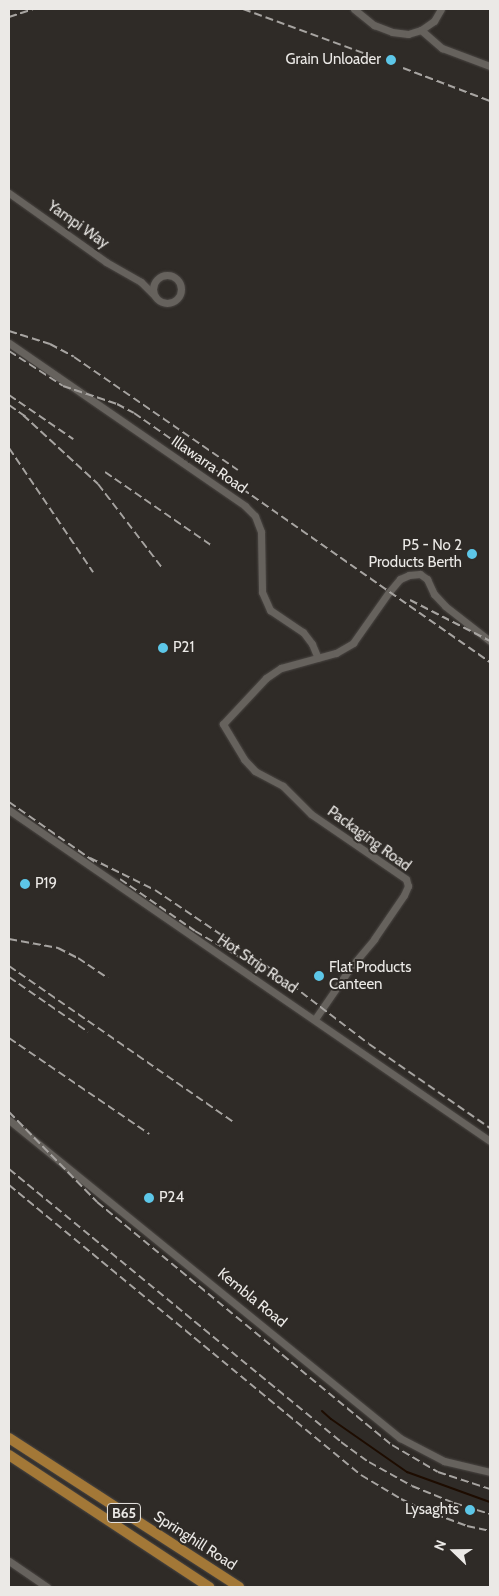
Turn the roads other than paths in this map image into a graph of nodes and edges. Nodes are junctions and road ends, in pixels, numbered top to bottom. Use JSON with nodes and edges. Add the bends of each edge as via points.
{"nodes":[{"id":1,"x":354,"y":9,"type":"edge"},
{"id":2,"x":441,"y":9,"type":"edge"},
{"id":3,"x":421,"y":30,"type":"junction"},
{"id":4,"x":490,"y":66,"type":"edge"},
{"id":5,"x":9,"y":193,"type":"edge"},
{"id":6,"x":163,"y":275,"type":"junction"},
{"id":7,"x":133,"y":277,"type":"junction"},
{"id":8,"x":156,"y":296,"type":"junction"},
{"id":9,"x":9,"y":343,"type":"edge"},
{"id":10,"x":490,"y":641,"type":"edge"},
{"id":11,"x":318,"y":658,"type":"junction"},
{"id":12,"x":9,"y":810,"type":"edge"},
{"id":13,"x":316,"y":1019,"type":"junction"},
{"id":14,"x":9,"y":1120,"type":"edge"},
{"id":15,"x":490,"y":1141,"type":"edge"},
{"id":16,"x":9,"y":1438,"type":"edge"},
{"id":17,"x":9,"y":1455,"type":"edge"},
{"id":18,"x":490,"y":1472,"type":"edge"},
{"id":19,"x":9,"y":1561,"type":"edge"},
{"id":20,"x":47,"y":1587,"type":"edge"},
{"id":21,"x":209,"y":1587,"type":"edge"},
{"id":22,"x":238,"y":1587,"type":"edge"}],
"edges":[{"from":1,"to":3,"type":"street","via":[[374,25],[392,32],[408,34]]},
{"from":2,"to":3,"type":"street","via":[[434,21]]},
{"from":3,"to":4,"type":"street","via":[[442,48]]},
{"from":5,"to":7,"type":"street","name":"Yampi Way","via":[[99,257]]},
{"from":6,"to":7,"type":"street","via":[[148,279]]},
{"from":6,"to":8,"type":"street","via":[[154,284]]},
{"from":6,"to":8,"type":"street","via":[[169,274],[178,279],[180,294],[169,302],[160,301]]},
{"from":7,"to":8,"type":"street","name":"Yampi Way"},
{"from":9,"to":11,"type":"street","name":"Illawarra Road","via":[[255,516],[261,532],[262,592],[270,610],[303,632]]},
{"from":10,"to":11,"type":"street","via":[[445,606],[427,579],[414,574],[400,579],[353,643]]},
{"from":11,"to":13,"type":"street","name":"Packaging Road","via":[[281,668],[266,678],[223,724],[248,766],[283,786],[311,814],[406,879],[408,886],[399,903]]},
{"from":12,"to":13,"type":"street","name":"Hot Strip Road"},
{"from":13,"to":15,"type":"street","name":"Hot Strip Road"},
{"from":14,"to":18,"type":"street","name":"Kembla Road","via":[[400,1438],[444,1461]]},
{"from":16,"to":22,"type":"main road","name":"Springhill Road","number":"B65"},
{"from":17,"to":21,"type":"main road","name":"Springhill Road","number":"B65"},
{"from":19,"to":20,"type":"street"}]}
